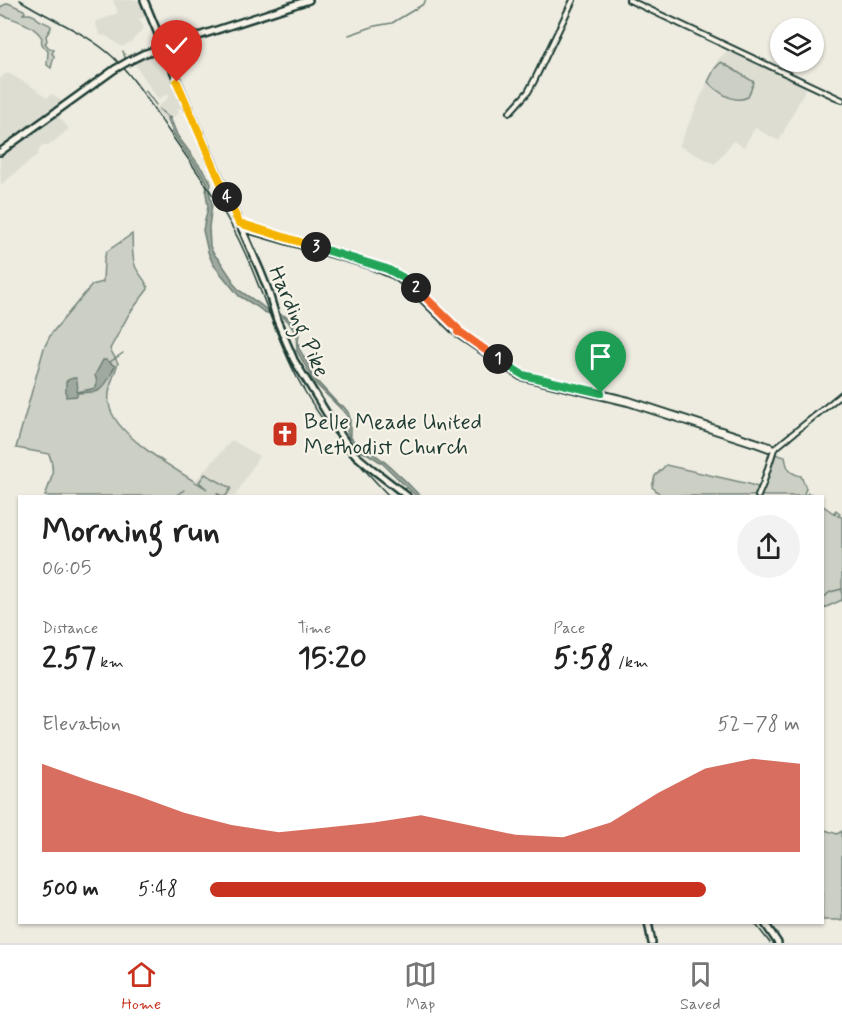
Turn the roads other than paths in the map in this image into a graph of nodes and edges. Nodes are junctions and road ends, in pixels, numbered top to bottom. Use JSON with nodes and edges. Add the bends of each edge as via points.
{"nodes":[{"id":1,"x":144,"y":0,"type":"edge"},
{"id":2,"x":309,"y":0,"type":"edge"},
{"id":3,"x":573,"y":0,"type":"edge"},
{"id":4,"x":629,"y":0,"type":"edge"},
{"id":5,"x":159,"y":37,"type":"junction"},
{"id":6,"x":163,"y":47,"type":"junction"},
{"id":7,"x":154,"y":50,"type":"junction"},
{"id":8,"x":167,"y":56,"type":"junction"},
{"id":9,"x":842,"y":100,"type":"edge"},
{"id":10,"x":510,"y":112,"type":"dead end"},
{"id":11,"x":0,"y":152,"type":"edge"},
{"id":12,"x":239,"y":223,"type":"junction"},
{"id":13,"x":242,"y":230,"type":"junction"},
{"id":14,"x":259,"y":231,"type":"junction"},
{"id":15,"x":842,"y":394,"type":"edge"},
{"id":16,"x":772,"y":448,"type":"junction"},
{"id":17,"x":406,"y":495,"type":"edge"},
{"id":18,"x":759,"y":495,"type":"edge"},
{"id":19,"x":648,"y":924,"type":"edge"},
{"id":20,"x":765,"y":924,"type":"edge"},
{"id":21,"x":652,"y":943,"type":"edge"},
{"id":22,"x":778,"y":943,"type":"edge"}],
"edges":[{"from":1,"to":5,"type":"main road","name":"Harding Pike"},
{"from":2,"to":6,"type":"main road"},
{"from":3,"to":10,"type":"main road","via":[[528,92]]},
{"from":4,"to":9,"type":"main road"},
{"from":5,"to":6,"type":"main road","name":"Harding Pike"},
{"from":5,"to":7,"type":"main road"},
{"from":6,"to":7,"type":"main road"},
{"from":6,"to":8,"type":"main road","name":"Harding Pike"},
{"from":7,"to":8,"type":"main road"},
{"from":7,"to":11,"type":"main road","bridge":true,"via":[[115,69]]},
{"from":8,"to":12,"type":"main road","name":"Harding Pike"},
{"from":12,"to":13,"type":"main road","name":"Harding Pike"},
{"from":12,"to":14,"type":"main road"},
{"from":13,"to":14,"type":"main road"},
{"from":13,"to":17,"type":"main road","name":"Harding Pike","via":[[306,381],[348,446]]},
{"from":14,"to":16,"type":"main road","via":[[394,274],[455,332],[518,375],[629,400]]},
{"from":15,"to":16,"type":"main road"},
{"from":16,"to":18,"type":"main road"},
{"from":19,"to":21,"type":"main road"},
{"from":20,"to":22,"type":"main road"}]}
